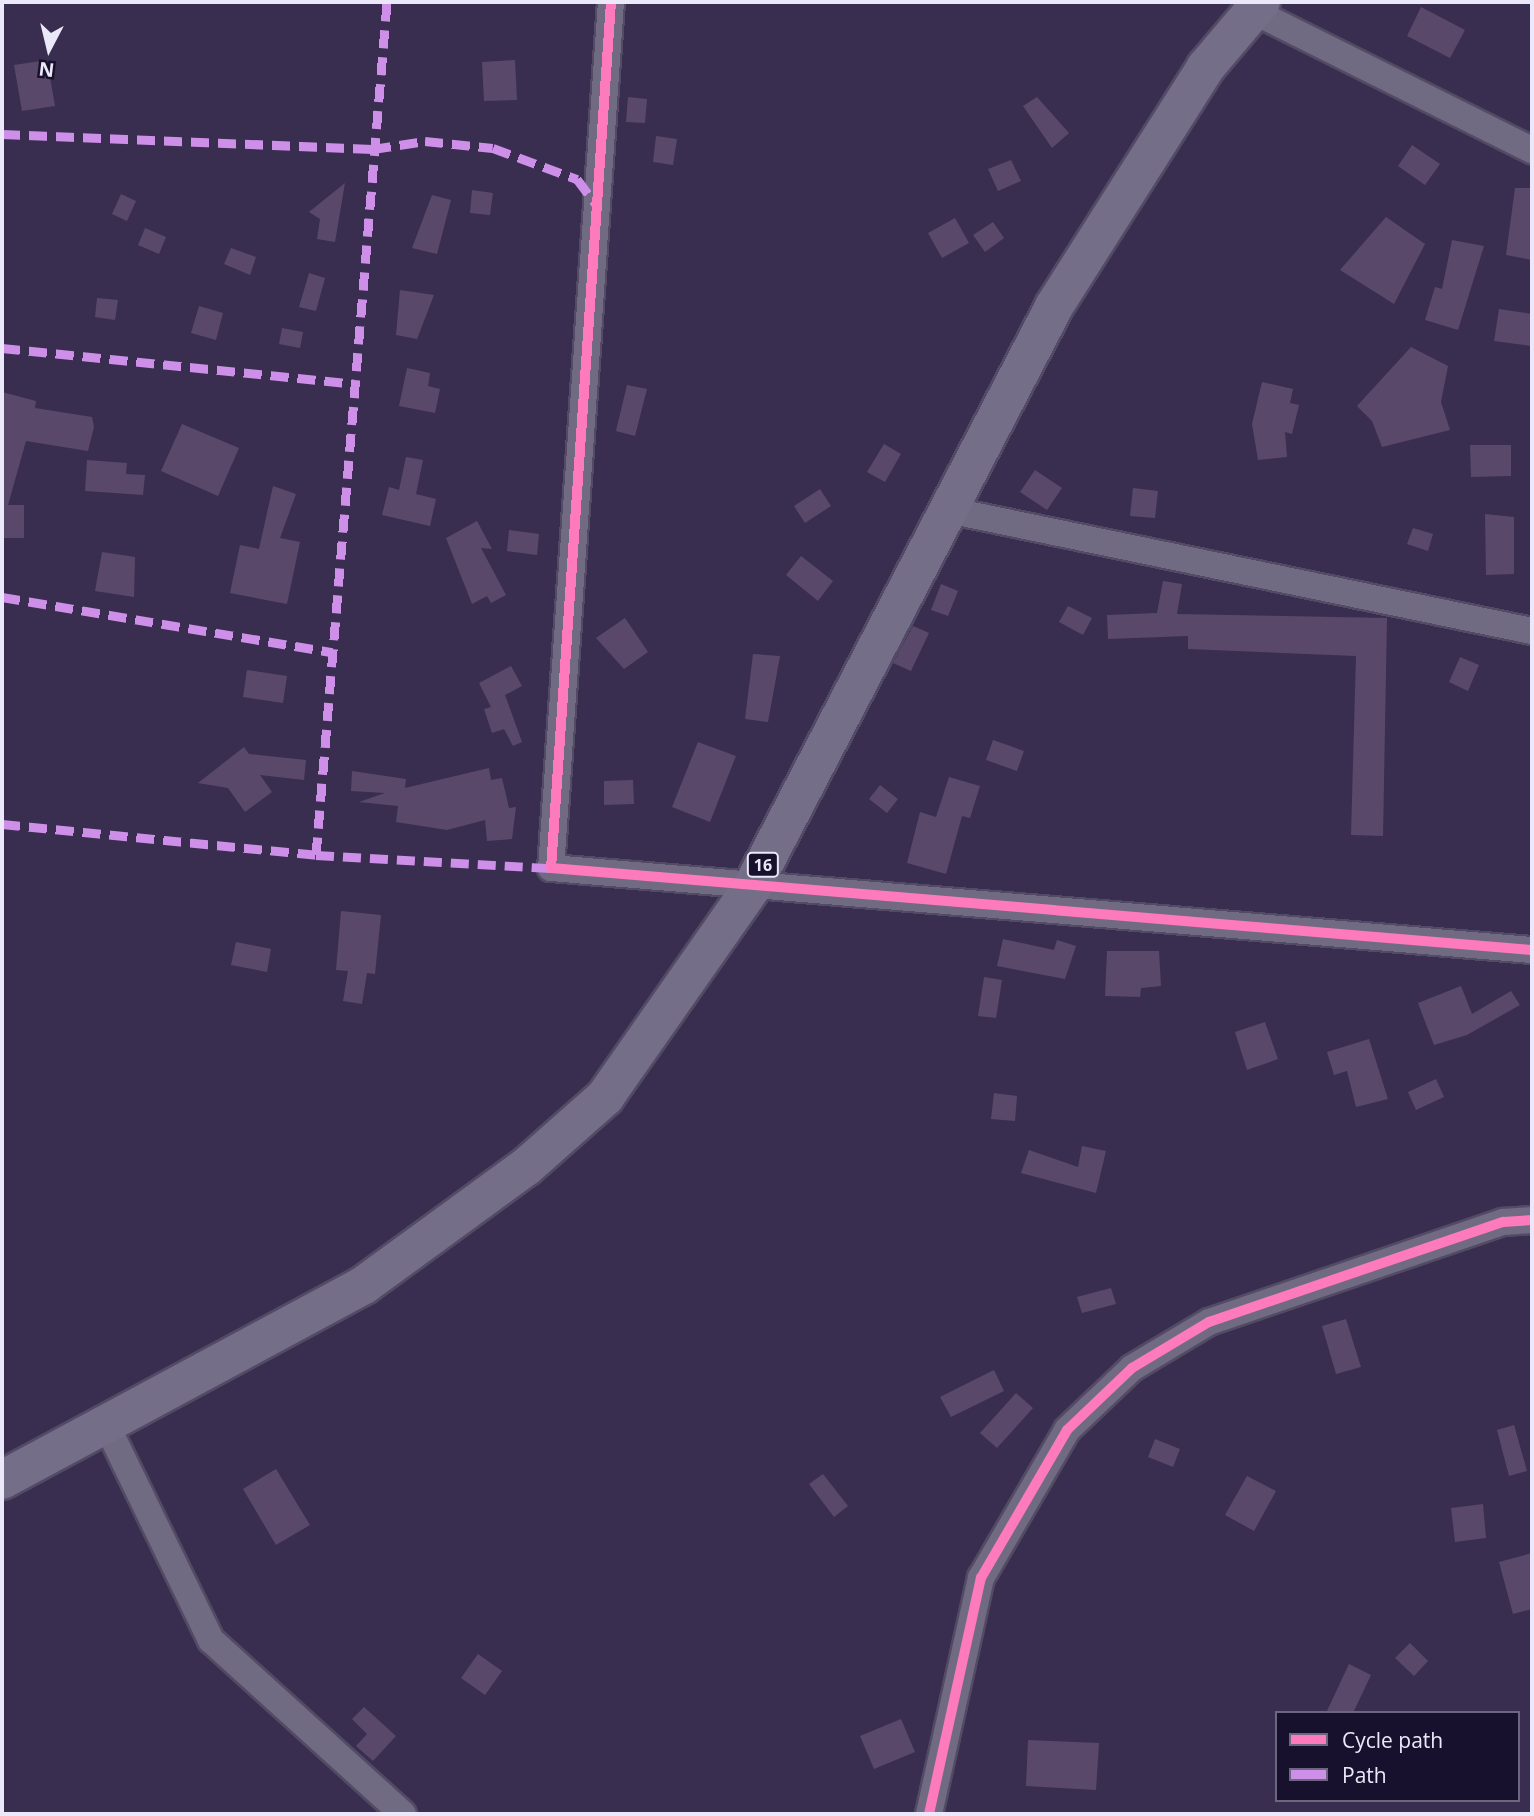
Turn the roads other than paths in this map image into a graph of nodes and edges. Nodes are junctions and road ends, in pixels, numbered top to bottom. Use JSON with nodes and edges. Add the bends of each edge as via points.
{"nodes":[{"id":1,"x":611,"y":2,"type":"edge"},
{"id":2,"x":1257,"y":6,"type":"edge"},
{"id":3,"x":1532,"y":150,"type":"edge"},
{"id":4,"x":948,"y":510,"type":"junction"},
{"id":5,"x":1532,"y":631,"type":"edge"},
{"id":6,"x":752,"y":887,"type":"junction"},
{"id":7,"x":1532,"y":950,"type":"edge"},
{"id":8,"x":1532,"y":1220,"type":"edge"},
{"id":9,"x":107,"y":1426,"type":"junction"},
{"id":10,"x":2,"y":1480,"type":"edge"},
{"id":11,"x":403,"y":1814,"type":"edge"},
{"id":12,"x":929,"y":1814,"type":"edge"}],
"edges":[{"from":1,"to":6,"type":"street","via":[[551,868]]},
{"from":2,"to":3,"type":"street"},
{"from":2,"to":4,"type":"highway","number":"16","via":[[1206,67],[1055,304]]},
{"from":4,"to":5,"type":"street"},
{"from":4,"to":6,"type":"highway","number":"16"},
{"from":6,"to":7,"type":"street"},
{"from":6,"to":9,"type":"highway","number":"16","via":[[605,1097],[526,1167],[364,1285]]},
{"from":8,"to":12,"type":"street","via":[[1503,1222],[1209,1322],[1132,1368],[1067,1430],[981,1578]]},
{"from":9,"to":10,"type":"highway","number":"16"},
{"from":9,"to":11,"type":"street","via":[[211,1640]]}]}
